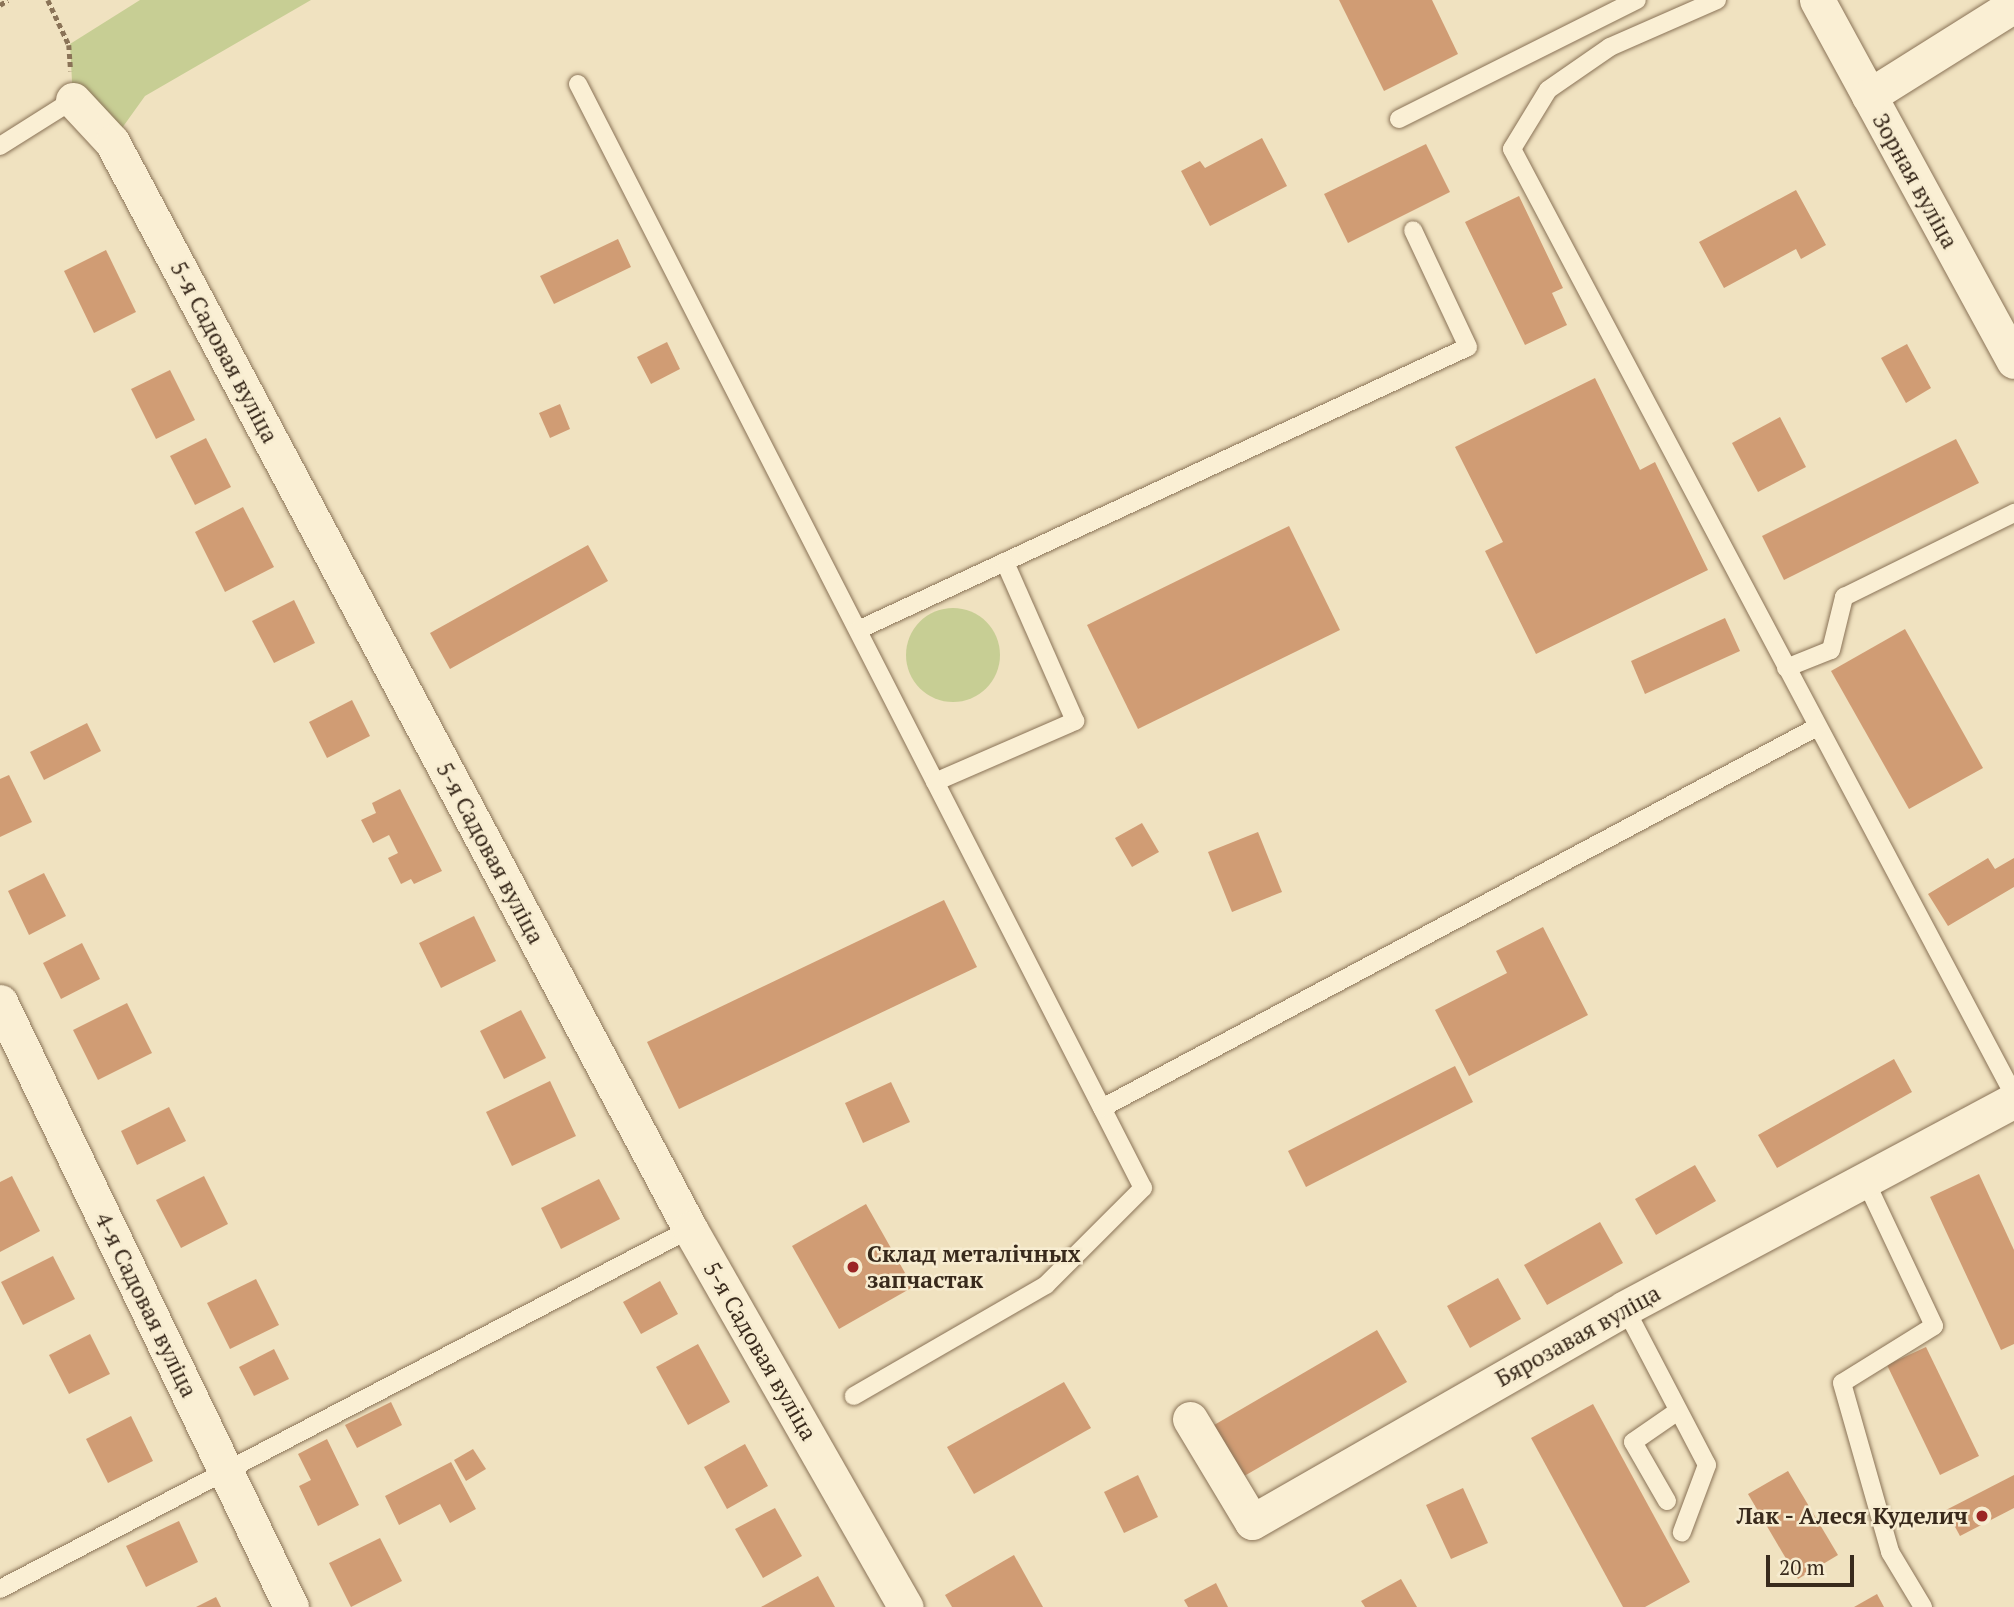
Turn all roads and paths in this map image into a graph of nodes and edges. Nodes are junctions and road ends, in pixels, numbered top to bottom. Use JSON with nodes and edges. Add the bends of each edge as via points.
{"nodes":[{"id":1,"x":8,"y":0,"type":"edge"},
{"id":2,"x":48,"y":0,"type":"edge"},
{"id":3,"x":1637,"y":0,"type":"edge"},
{"id":4,"x":1717,"y":0,"type":"edge"},
{"id":5,"x":1817,"y":0,"type":"edge"},
{"id":6,"x":0,"y":5,"type":"edge"},
{"id":7,"x":2014,"y":5,"type":"edge"},
{"id":8,"x":578,"y":84,"type":"dead end"},
{"id":9,"x":1869,"y":96,"type":"junction"},
{"id":10,"x":73,"y":100,"type":"junction"},
{"id":11,"x":1399,"y":119,"type":"dead end"},
{"id":12,"x":0,"y":146,"type":"edge"},
{"id":13,"x":1413,"y":230,"type":"dead end"},
{"id":14,"x":2014,"y":361,"type":"edge"},
{"id":15,"x":2014,"y":513,"type":"edge"},
{"id":16,"x":1005,"y":562,"type":"junction"},
{"id":17,"x":858,"y":631,"type":"junction"},
{"id":18,"x":1786,"y":668,"type":"junction"},
{"id":19,"x":1817,"y":727,"type":"junction"},
{"id":20,"x":935,"y":782,"type":"junction"},
{"id":21,"x":0,"y":1002,"type":"edge"},
{"id":22,"x":2014,"y":1095,"type":"edge"},
{"id":23,"x":2014,"y":1100,"type":"edge"},
{"id":24,"x":1102,"y":1108,"type":"junction"},
{"id":25,"x":1866,"y":1182,"type":"junction"},
{"id":26,"x":690,"y":1229,"type":"junction"},
{"id":27,"x":1625,"y":1308,"type":"junction"},
{"id":28,"x":854,"y":1396,"type":"dead end"},
{"id":29,"x":1678,"y":1410,"type":"junction"},
{"id":30,"x":1190,"y":1419,"type":"dead end"},
{"id":31,"x":226,"y":1471,"type":"junction"},
{"id":32,"x":1667,"y":1501,"type":"dead end"},
{"id":33,"x":1682,"y":1532,"type":"dead end"},
{"id":34,"x":0,"y":1589,"type":"edge"},
{"id":35,"x":291,"y":1607,"type":"edge"},
{"id":36,"x":906,"y":1607,"type":"edge"},
{"id":37,"x":1923,"y":1607,"type":"edge"}],
"edges":[{"from":1,"to":6,"type":"path"},
{"from":2,"to":10,"type":"path","via":[[69,46]]},
{"from":3,"to":11,"type":"lane"},
{"from":4,"to":18,"type":"lane","via":[[1610,47],[1548,90],[1512,149]]},
{"from":5,"to":9,"type":"street","name":"Зорная вуліца"},
{"from":7,"to":9,"type":"street"},
{"from":8,"to":17,"type":"lane"},
{"from":9,"to":14,"type":"street","name":"Зорная вуліца"},
{"from":10,"to":12,"type":"lane"},
{"from":10,"to":26,"type":"street","name":"5-я Садовая вуліца","via":[[112,142]]},
{"from":13,"to":16,"type":"lane","via":[[1468,346]]},
{"from":15,"to":18,"type":"lane","via":[[1844,597],[1831,650]]},
{"from":16,"to":17,"type":"lane"},
{"from":16,"to":20,"type":"lane","via":[[1075,721]]},
{"from":17,"to":20,"type":"lane"},
{"from":18,"to":19,"type":"lane"},
{"from":19,"to":22,"type":"lane"},
{"from":19,"to":24,"type":"lane"},
{"from":20,"to":24,"type":"lane"},
{"from":21,"to":31,"type":"street","name":"4-я Садовая вуліца"},
{"from":23,"to":25,"type":"street","name":"Бярозавая вуліца"},
{"from":24,"to":28,"type":"lane","via":[[1143,1188],[1046,1285]]},
{"from":25,"to":27,"type":"street","name":"Бярозавая вуліца"},
{"from":25,"to":37,"type":"lane","via":[[1934,1326],[1842,1382],[1890,1552]]},
{"from":26,"to":31,"type":"lane"},
{"from":26,"to":36,"type":"street","name":"5-я Садовая вуліца"},
{"from":27,"to":29,"type":"lane"},
{"from":27,"to":30,"type":"street","name":"Бярозавая вуліца","via":[[1252,1521]]},
{"from":29,"to":32,"type":"lane","via":[[1633,1442]]},
{"from":29,"to":33,"type":"lane","via":[[1706,1465]]},
{"from":31,"to":34,"type":"lane"},
{"from":31,"to":35,"type":"street","name":"4-я Садовая вуліца"}]}
